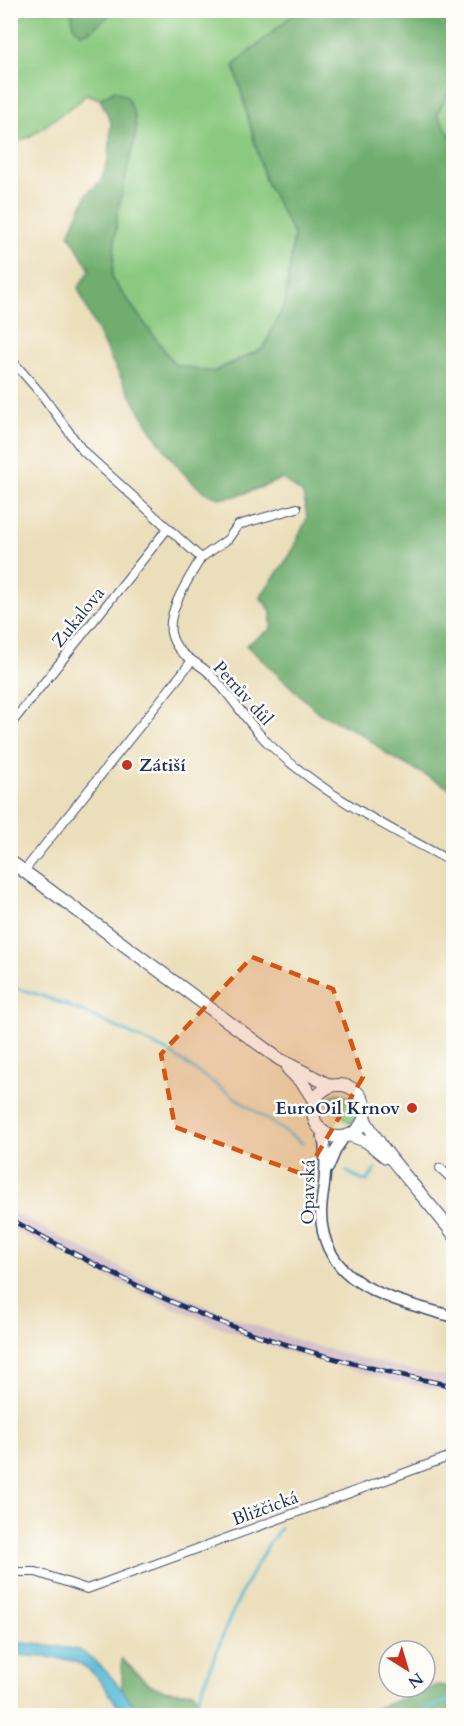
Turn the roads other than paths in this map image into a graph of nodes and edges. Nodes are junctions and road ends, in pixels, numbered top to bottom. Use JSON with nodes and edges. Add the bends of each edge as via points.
{"nodes":[{"id":1,"x":16,"y":10,"type":"edge"},
{"id":2,"x":10,"y":17,"type":"edge"},
{"id":3,"x":10,"y":358,"type":"edge"},
{"id":4,"x":297,"y":508,"type":"dead end"},
{"id":5,"x":168,"y":528,"type":"junction"},
{"id":6,"x":201,"y":558,"type":"junction"},
{"id":7,"x":191,"y":662,"type":"junction"},
{"id":8,"x":10,"y":725,"type":"edge"},
{"id":9,"x":11,"y":862,"type":"edge"},
{"id":10,"x":453,"y":863,"type":"edge"},
{"id":11,"x":24,"y":871,"type":"junction"},
{"id":12,"x":279,"y":1059,"type":"junction"},
{"id":13,"x":331,"y":1086,"type":"junction"},
{"id":14,"x":315,"y":1102,"type":"junction"},
{"id":15,"x":364,"y":1118,"type":"junction"},
{"id":16,"x":322,"y":1131,"type":"junction"},
{"id":17,"x":346,"y":1136,"type":"junction"},
{"id":18,"x":392,"y":1160,"type":"junction"},
{"id":19,"x":440,"y":1168,"type":"dead end"},
{"id":20,"x":326,"y":1174,"type":"junction"},
{"id":21,"x":453,"y":1181,"type":"edge"},
{"id":22,"x":453,"y":1235,"type":"edge"},
{"id":23,"x":453,"y":1317,"type":"edge"},
{"id":24,"x":453,"y":1455,"type":"edge"},
{"id":25,"x":10,"y":1572,"type":"edge"}],
"edges":[{"from":1,"to":2,"type":"street"},
{"from":3,"to":5,"type":"street","via":[[83,451]]},
{"from":4,"to":6,"type":"street","via":[[238,525],[228,539]]},
{"from":5,"to":6,"type":"street"},
{"from":5,"to":8,"type":"street","name":"Zukalova"},
{"from":6,"to":7,"type":"street","name":"Petrův důl","via":[[171,622],[173,641]]},
{"from":7,"to":10,"type":"street","name":"Petrův důl","via":[[208,672],[268,744],[296,768],[388,828]]},
{"from":7,"to":11,"type":"street"},
{"from":9,"to":11,"type":"main road"},
{"from":11,"to":12,"type":"main road"},
{"from":12,"to":13,"type":"main road"},
{"from":12,"to":14,"type":"main road"},
{"from":13,"to":14,"type":"main road"},
{"from":13,"to":15,"type":"main road","via":[[345,1086],[357,1093],[364,1105]]},
{"from":14,"to":16,"type":"main road","via":[[314,1120]]},
{"from":15,"to":17,"type":"main road","via":[[357,1130]]},
{"from":15,"to":18,"type":"main road"},
{"from":16,"to":17,"type":"main road","via":[[330,1136]]},
{"from":16,"to":20,"type":"main road","name":"Opavská"},
{"from":17,"to":18,"type":"main road","via":[[366,1141]]},
{"from":17,"to":20,"type":"main road"},
{"from":18,"to":22,"type":"main road"},
{"from":19,"to":21,"type":"street"},
{"from":20,"to":23,"type":"main road","name":"Opavská","via":[[322,1229],[341,1268],[373,1291]]},
{"from":24,"to":25,"type":"street","name":"Bližčická","via":[[87,1589],[36,1572]]}]}
